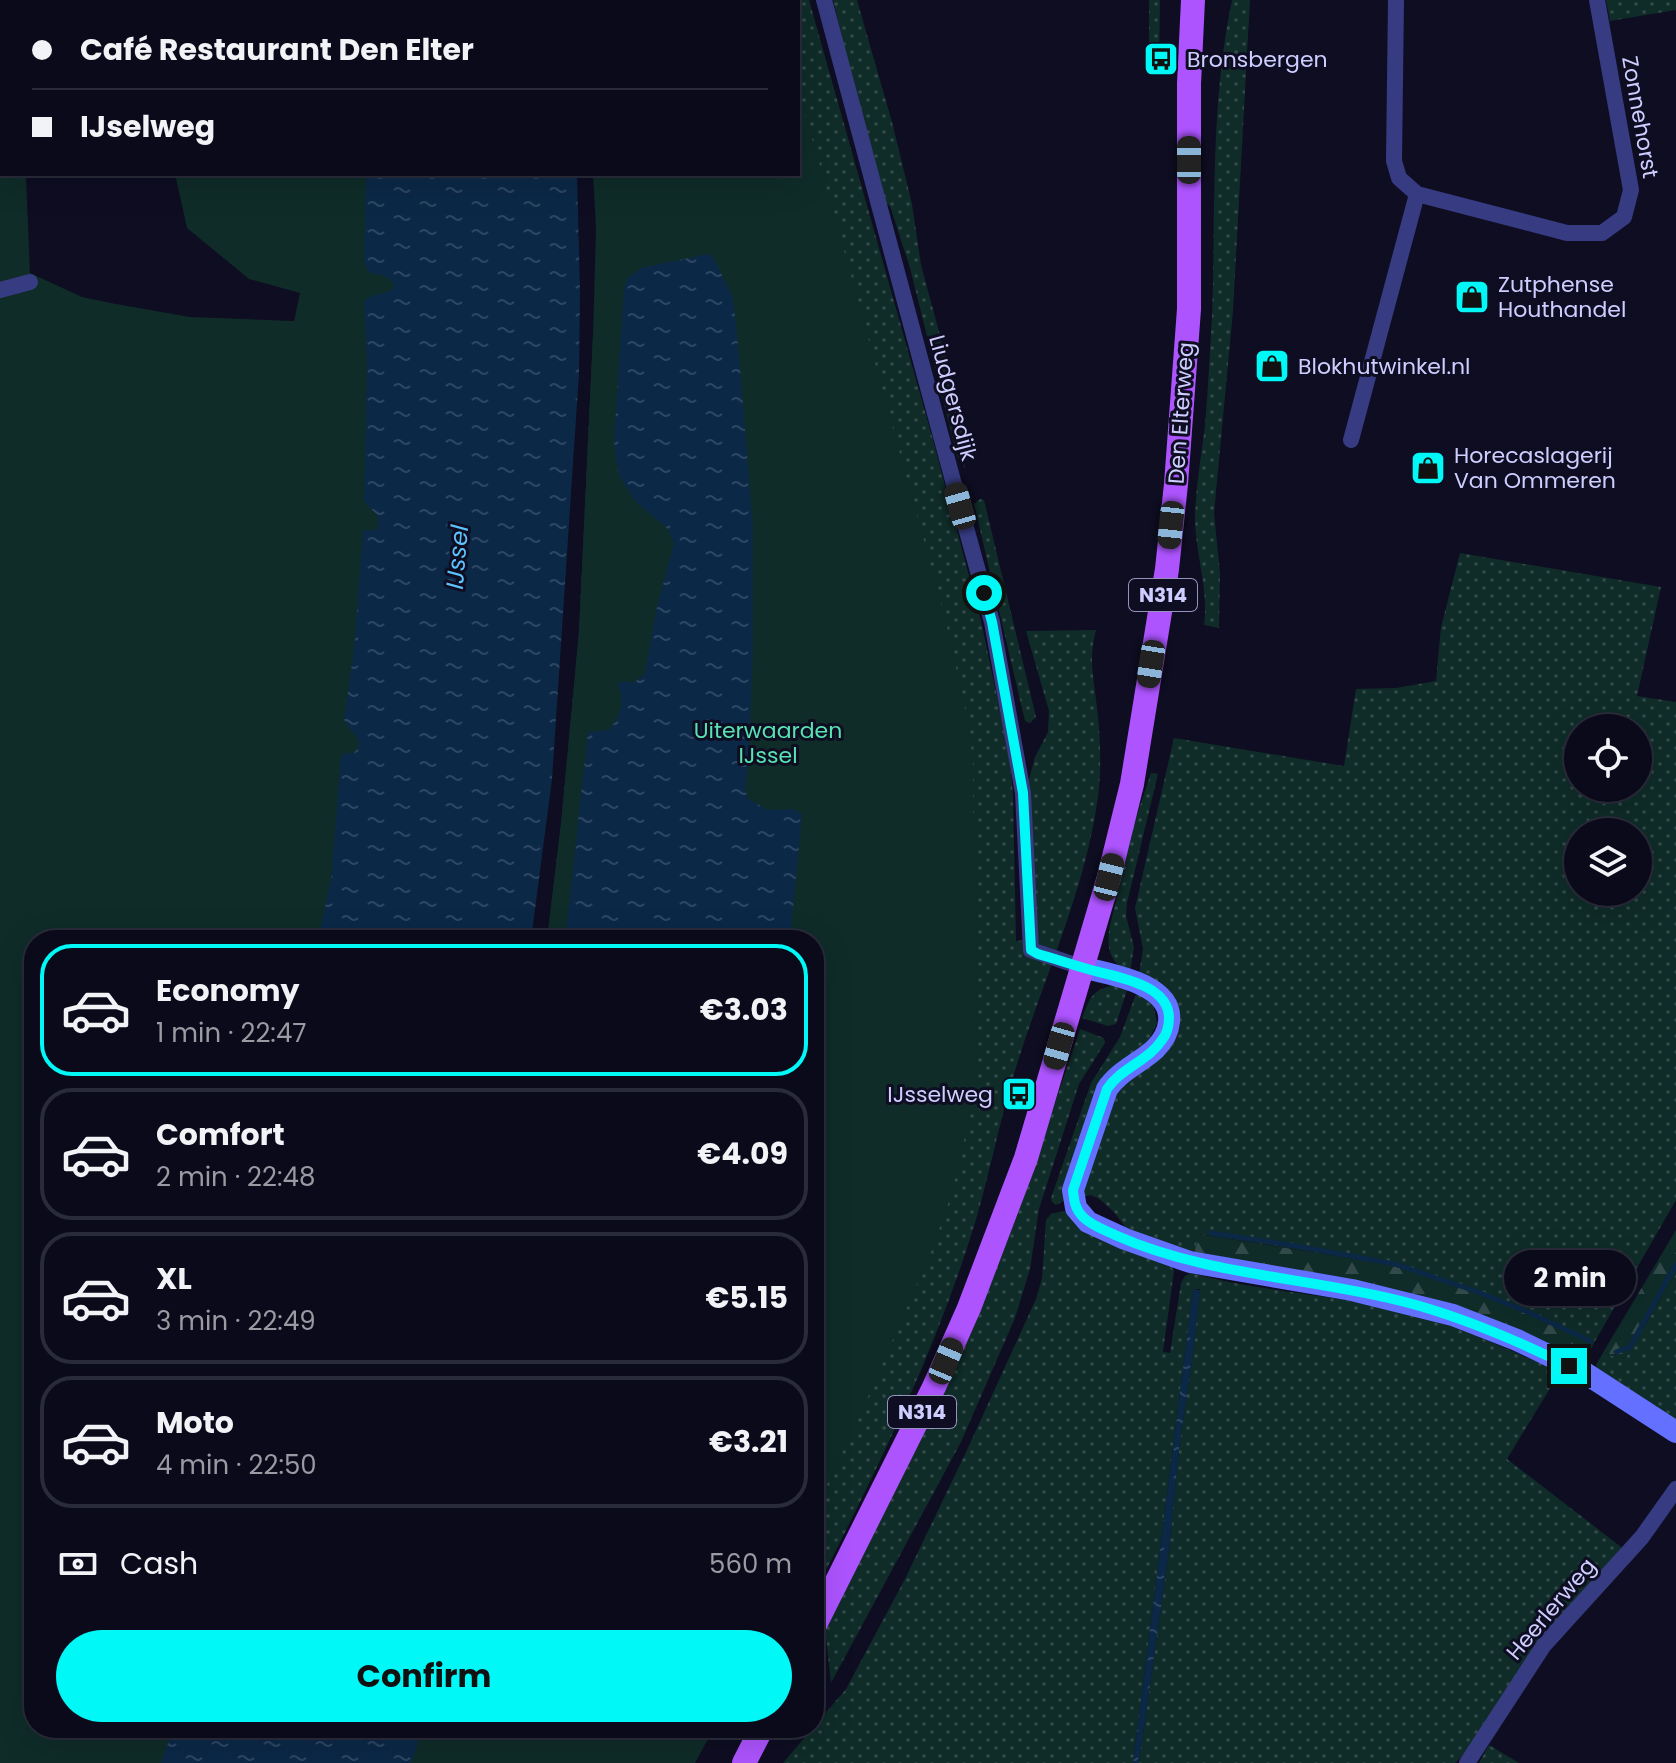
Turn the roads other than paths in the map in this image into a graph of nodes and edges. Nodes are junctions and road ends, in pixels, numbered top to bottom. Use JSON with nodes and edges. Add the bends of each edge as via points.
{"nodes":[{"id":1,"x":824,"y":0,"type":"edge"},
{"id":2,"x":1193,"y":0,"type":"edge"},
{"id":3,"x":1396,"y":0,"type":"edge"},
{"id":4,"x":1597,"y":0,"type":"edge"},
{"id":5,"x":1417,"y":194,"type":"junction"},
{"id":6,"x":30,"y":282,"type":"dead end"},
{"id":7,"x":0,"y":290,"type":"edge"},
{"id":8,"x":1351,"y":440,"type":"dead end"},
{"id":9,"x":1081,"y":967,"type":"junction"},
{"id":10,"x":1676,"y":1432,"type":"edge"},
{"id":11,"x":1676,"y":1489,"type":"edge"},
{"id":12,"x":824,"y":1607,"type":"edge"},
{"id":13,"x":757,"y":1738,"type":"edge"},
{"id":14,"x":744,"y":1763,"type":"edge"},
{"id":15,"x":1467,"y":1763,"type":"edge"}],
"edges":[{"from":1,"to":9,"type":"street","name":"Liudgersdijk","via":[[992,622],[1023,793],[1031,950]]},
{"from":2,"to":9,"type":"main road","name":"Den Elterweg","number":"N314","via":[[1189,309],[1167,569],[1132,784]]},
{"from":3,"to":5,"type":"street","via":[[1394,161],[1399,178]]},
{"from":4,"to":5,"type":"street","name":"Zonnehorst","via":[[1631,190],[1624,217],[1602,233],[1567,233]]},
{"from":5,"to":8,"type":"street"},
{"from":6,"to":7,"type":"street"},
{"from":9,"to":10,"type":"street","via":[[1149,988],[1169,1014],[1159,1045],[1107,1089],[1073,1190],[1076,1208],[1088,1222],[1190,1262],[1352,1290],[1453,1315],[1585,1373]]},
{"from":9,"to":12,"type":"main road","name":"Den Elterweg","number":"N314","via":[[1026,1158],[969,1308]]},
{"from":11,"to":15,"type":"street","name":"Heerlerweg","via":[[1642,1537],[1544,1645]]},
{"from":13,"to":14,"type":"main road"}]}
